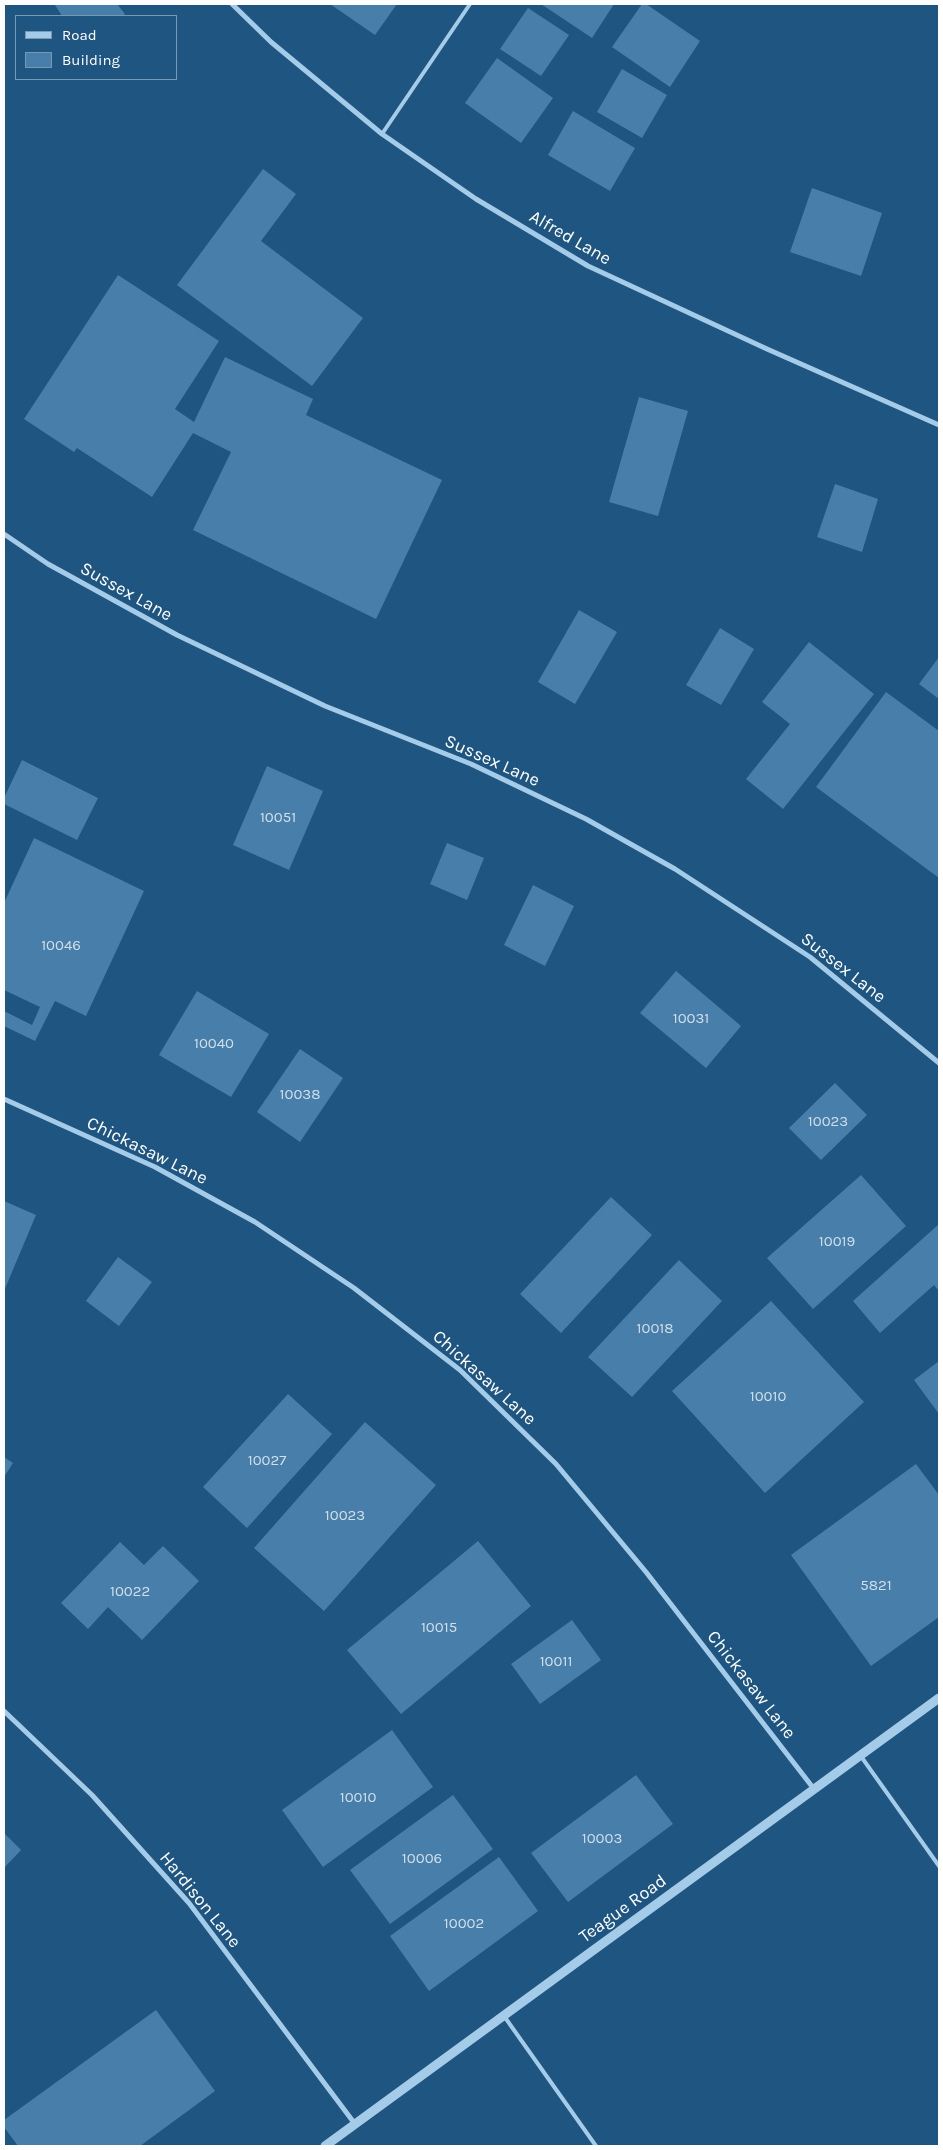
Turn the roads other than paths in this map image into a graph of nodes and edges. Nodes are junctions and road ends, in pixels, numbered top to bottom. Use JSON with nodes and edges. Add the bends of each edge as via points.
{"nodes":[{"id":1,"x":232,"y":4,"type":"edge"},
{"id":2,"x":470,"y":4,"type":"edge"},
{"id":3,"x":382,"y":134,"type":"junction"},
{"id":4,"x":939,"y":425,"type":"edge"},
{"id":5,"x":4,"y":534,"type":"edge"},
{"id":6,"x":939,"y":1063,"type":"edge"},
{"id":7,"x":4,"y":1099,"type":"edge"},
{"id":8,"x":939,"y":1698,"type":"edge"},
{"id":9,"x":4,"y":1711,"type":"edge"},
{"id":10,"x":860,"y":1756,"type":"junction"},
{"id":11,"x":814,"y":1789,"type":"junction"},
{"id":12,"x":939,"y":1866,"type":"edge"},
{"id":13,"x":504,"y":2016,"type":"junction"},
{"id":14,"x":355,"y":2124,"type":"junction"},
{"id":15,"x":325,"y":2146,"type":"edge"},
{"id":16,"x":596,"y":2146,"type":"edge"}],
"edges":[{"from":1,"to":3,"type":"street","name":"Alfred Lane","via":[[271,42]]},
{"from":2,"to":3,"type":"lane"},
{"from":3,"to":4,"type":"street","name":"Alfred Lane","via":[[476,199],[588,266]]},
{"from":5,"to":6,"type":"street","name":"Sussex Lane","via":[[48,564],[177,635],[325,706],[471,764],[586,819],[675,869],[810,957]]},
{"from":7,"to":11,"type":"street","name":"Chickasaw Lane","via":[[155,1167],[255,1222],[354,1288],[460,1370],[556,1464],[646,1572]]},
{"from":8,"to":10,"type":"street","name":"Teague Road"},
{"from":9,"to":14,"type":"street","name":"Hardison Lane","via":[[92,1795],[189,1903]]},
{"from":10,"to":11,"type":"street","name":"Teague Road"},
{"from":10,"to":12,"type":"lane"},
{"from":11,"to":13,"type":"street","name":"Teague Road"},
{"from":13,"to":14,"type":"street","name":"Teague Road"},
{"from":13,"to":16,"type":"lane"},
{"from":14,"to":15,"type":"street","name":"Teague Road"}]}
